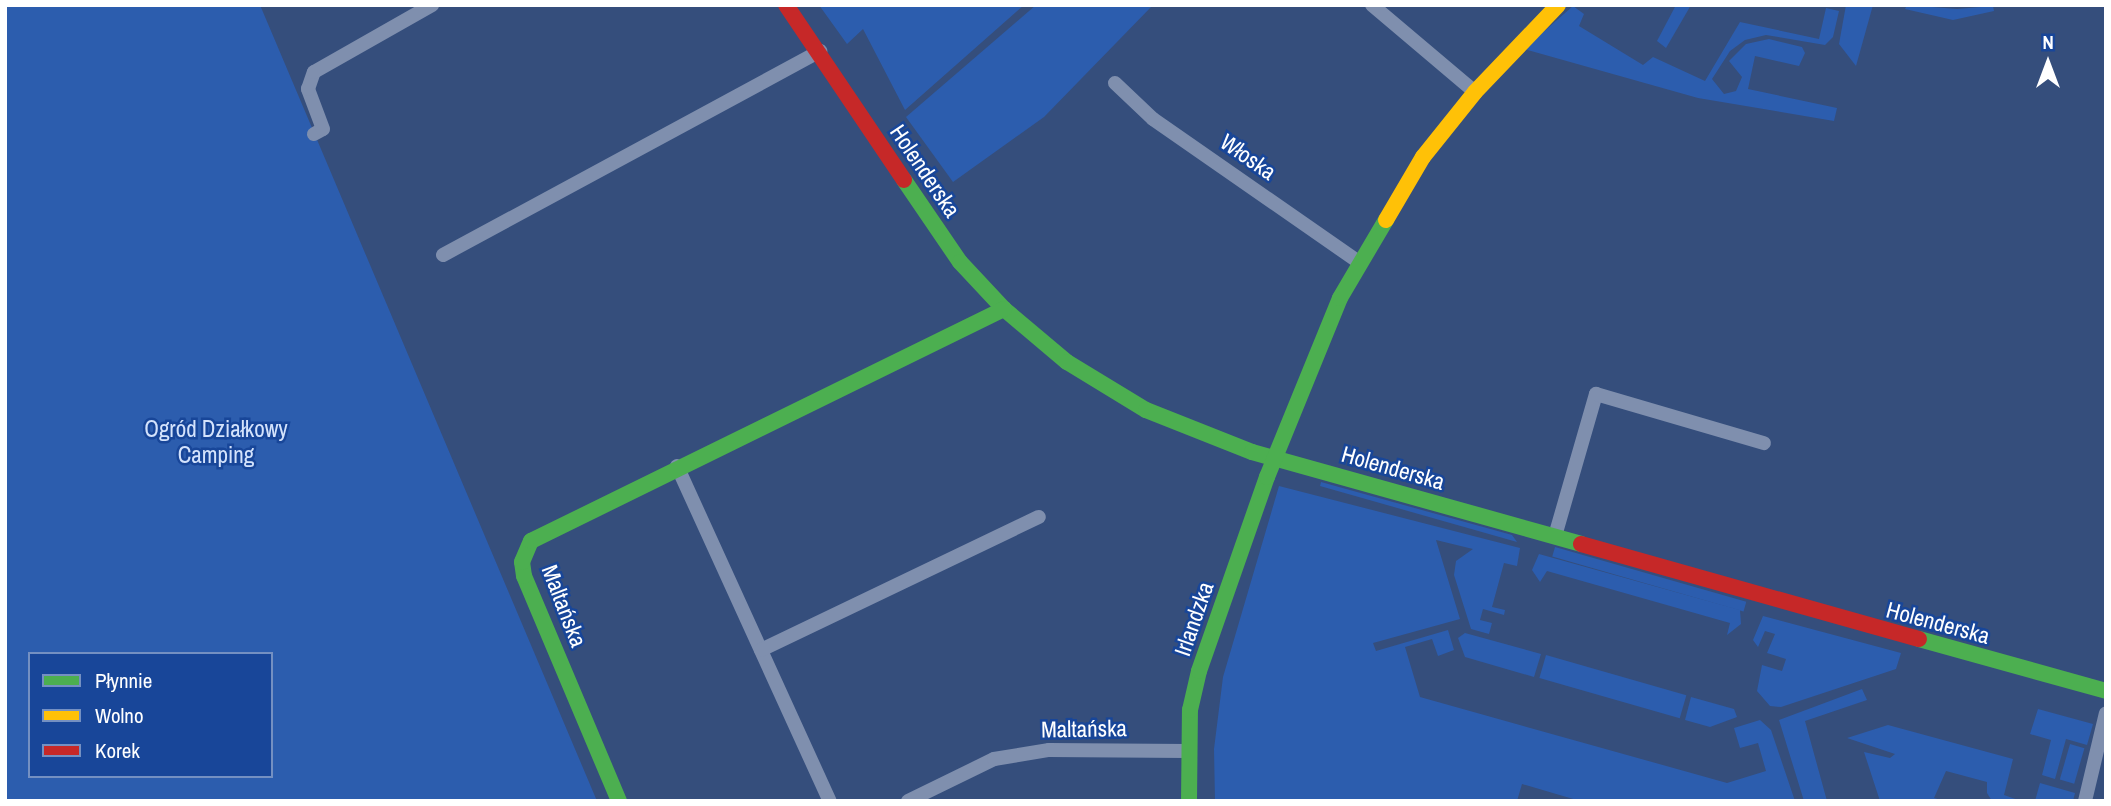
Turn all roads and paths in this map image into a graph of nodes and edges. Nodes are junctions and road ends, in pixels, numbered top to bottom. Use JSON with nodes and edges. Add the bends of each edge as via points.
{"nodes":[{"id":1,"x":432,"y":5,"type":"edge"},
{"id":2,"x":786,"y":5,"type":"edge"},
{"id":3,"x":1372,"y":5,"type":"edge"},
{"id":4,"x":1558,"y":5,"type":"edge"},
{"id":5,"x":820,"y":51,"type":"junction"},
{"id":6,"x":1115,"y":83,"type":"dead end"},
{"id":7,"x":1475,"y":92,"type":"junction"},
{"id":8,"x":314,"y":134,"type":"dead end"},
{"id":9,"x":443,"y":255,"type":"dead end"},
{"id":10,"x":1359,"y":262,"type":"junction"},
{"id":11,"x":1004,"y":309,"type":"junction"},
{"id":12,"x":1764,"y":443,"type":"dead end"},
{"id":13,"x":1276,"y":458,"type":"junction"},
{"id":14,"x":677,"y":466,"type":"junction"},
{"id":15,"x":1039,"y":517,"type":"dead end"},
{"id":16,"x":1555,"y":536,"type":"junction"},
{"id":17,"x":761,"y":650,"type":"junction"},
{"id":18,"x":2106,"y":691,"type":"edge"},
{"id":19,"x":2106,"y":713,"type":"edge"},
{"id":20,"x":1187,"y":751,"type":"junction"},
{"id":21,"x":619,"y":801,"type":"edge"},
{"id":22,"x":830,"y":801,"type":"edge"},
{"id":23,"x":908,"y":801,"type":"edge"},
{"id":24,"x":1189,"y":801,"type":"edge"},
{"id":25,"x":2085,"y":801,"type":"edge"}],
"edges":[{"from":1,"to":8,"type":"street","via":[[314,72],[308,89],[323,129]]},
{"from":2,"to":5,"type":"street","name":"Holenderska"},
{"from":3,"to":7,"type":"street"},
{"from":4,"to":7,"type":"street"},
{"from":5,"to":9,"type":"street"},
{"from":5,"to":11,"type":"street","name":"Holenderska","via":[[927,217]]},
{"from":6,"to":10,"type":"street","name":"Włoska","via":[[1153,118]]},
{"from":7,"to":10,"type":"street","via":[[1423,157]]},
{"from":10,"to":13,"type":"street","via":[[1321,341]]},
{"from":11,"to":13,"type":"street","name":"Holenderska","via":[[1067,362],[1146,410]]},
{"from":11,"to":14,"type":"street","name":"Maltańska"},
{"from":12,"to":16,"type":"street","via":[[1596,394]]},
{"from":13,"to":16,"type":"street","name":"Holenderska"},
{"from":13,"to":20,"type":"street","name":"Irlandzka","via":[[1199,671]]},
{"from":14,"to":17,"type":"street"},
{"from":14,"to":21,"type":"street","name":"Maltańska","via":[[543,532],[531,541],[522,562]]},
{"from":15,"to":17,"type":"street"},
{"from":16,"to":18,"type":"street","name":"Holenderska"},
{"from":17,"to":22,"type":"street"},
{"from":19,"to":25,"type":"street"},
{"from":20,"to":23,"type":"street","name":"Maltańska","via":[[1049,750],[994,759]]},
{"from":20,"to":24,"type":"street","name":"Irlandzka"}]}
